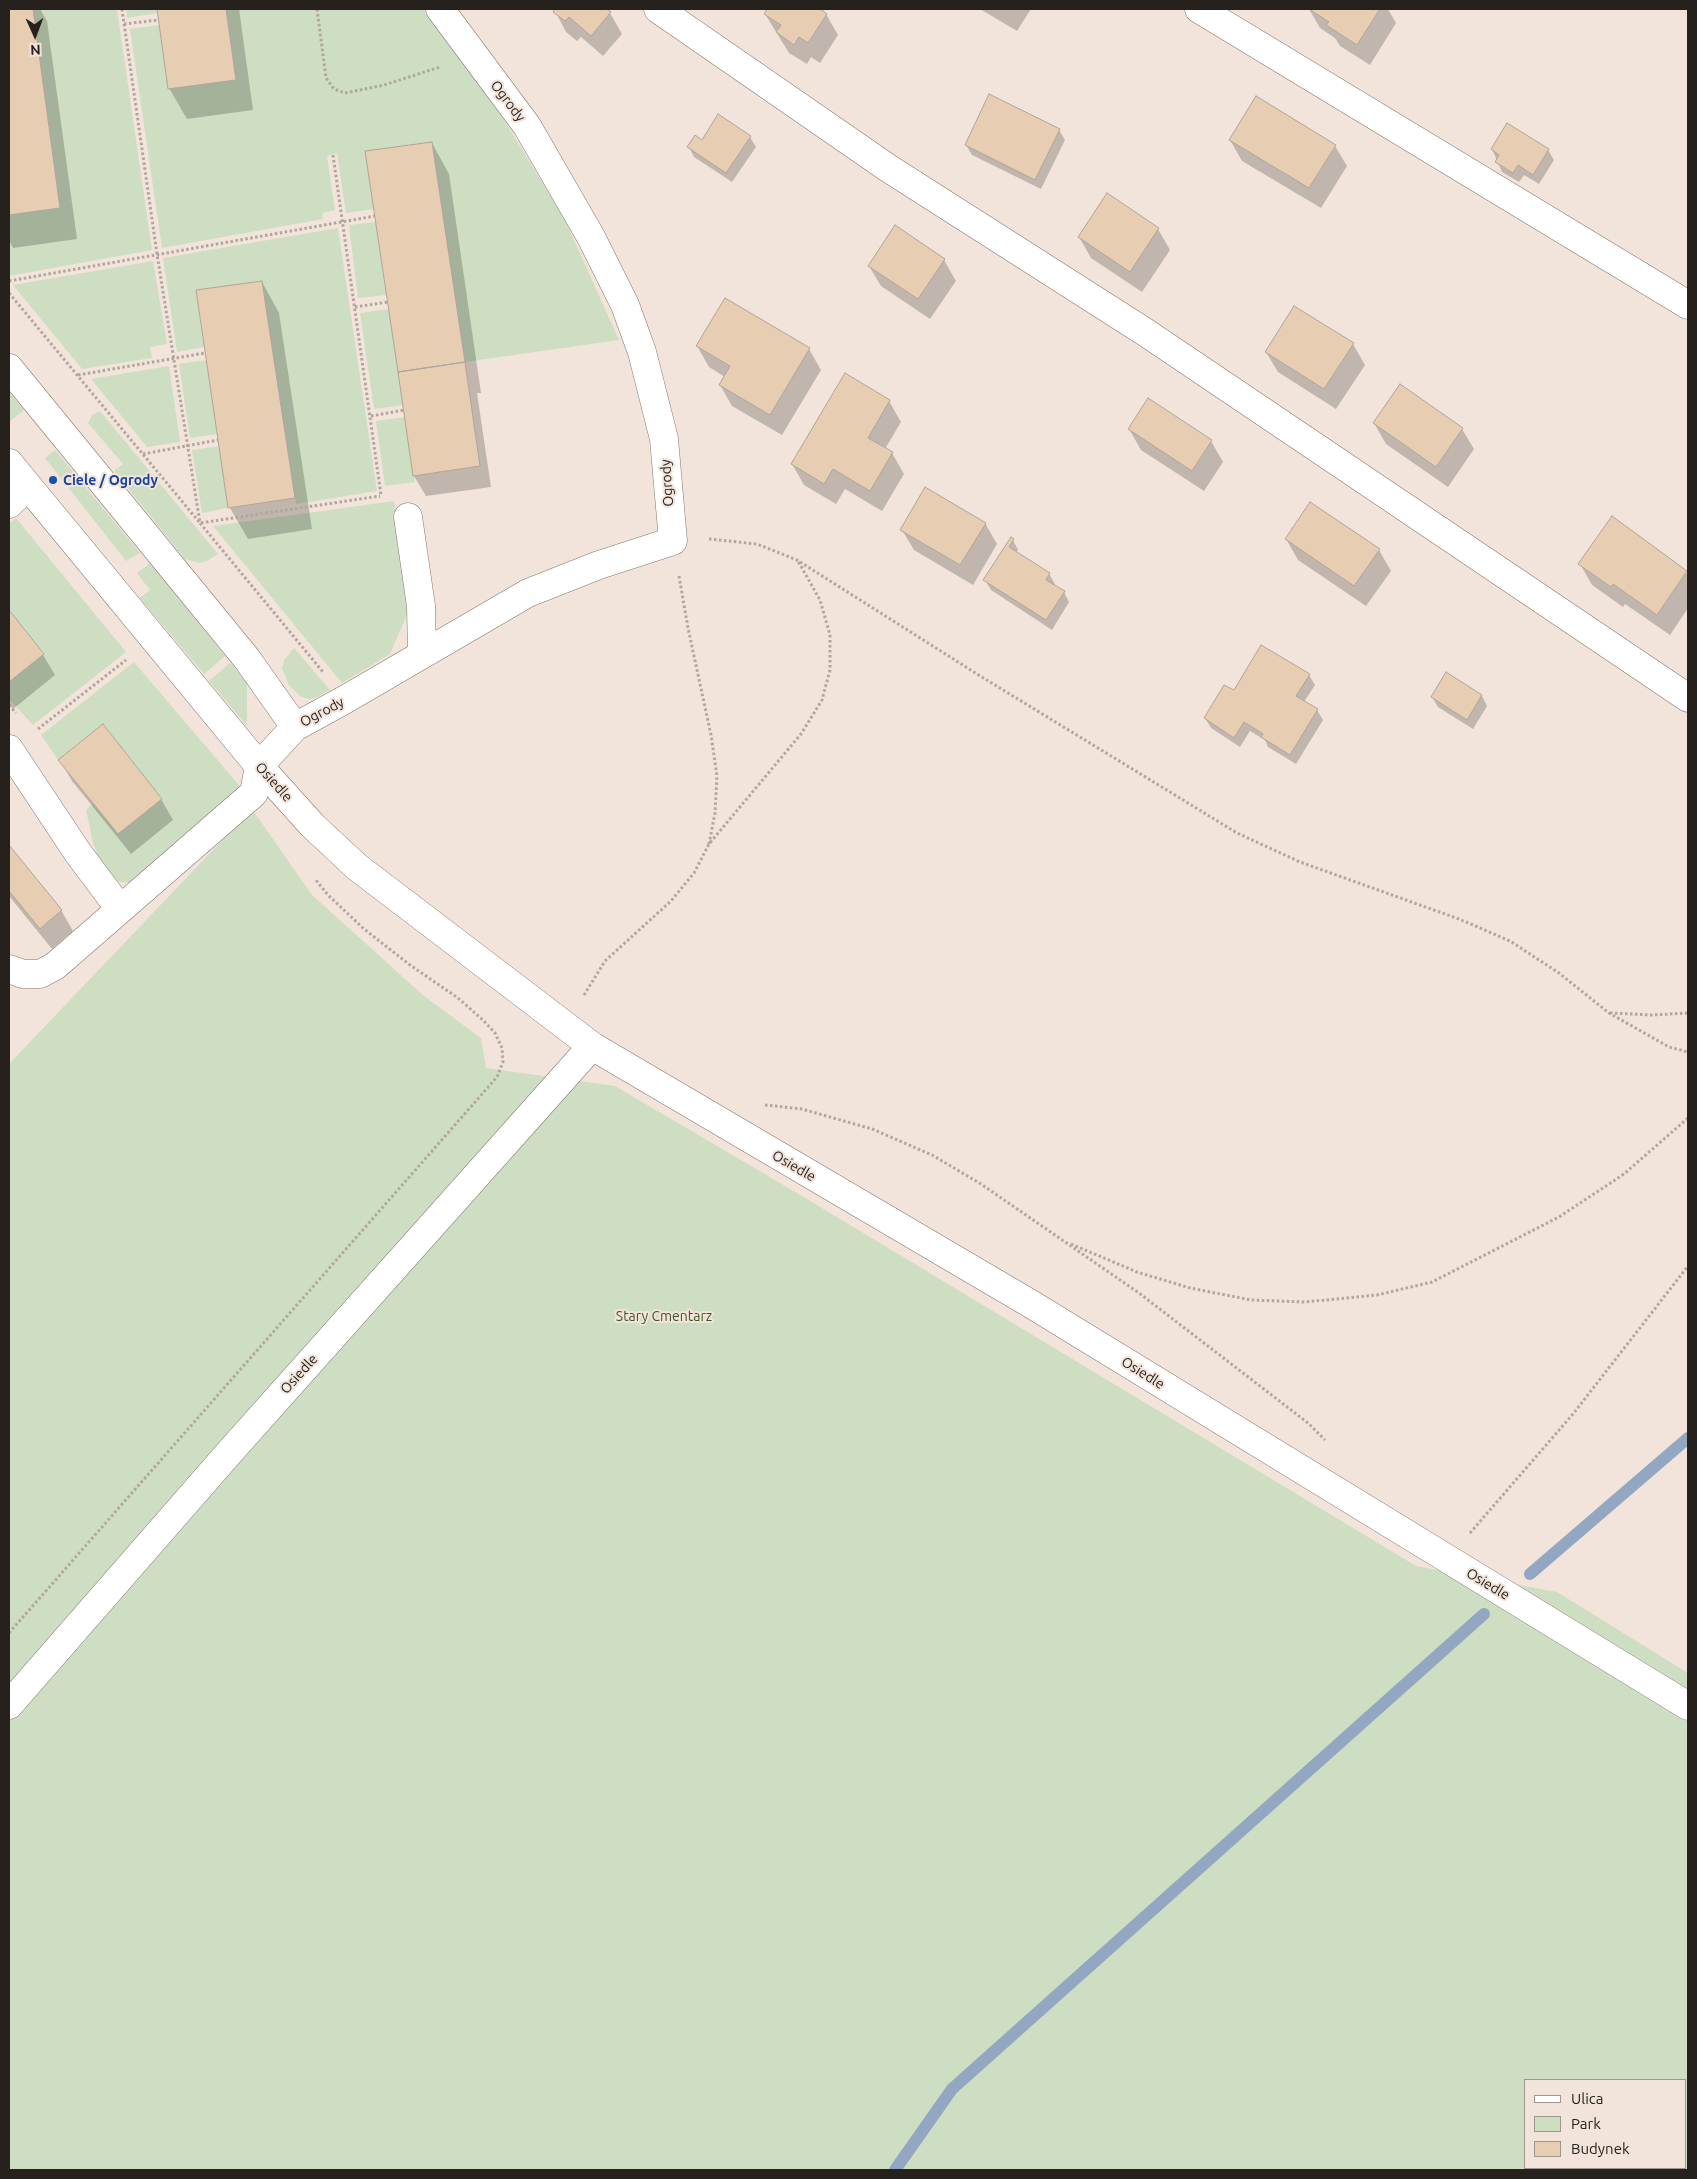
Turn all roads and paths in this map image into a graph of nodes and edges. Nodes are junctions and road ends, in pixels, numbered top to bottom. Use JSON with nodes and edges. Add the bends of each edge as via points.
{"nodes":[{"id":1,"x":122,"y":9,"type":"edge"},
{"id":2,"x":317,"y":9,"type":"edge"},
{"id":3,"x":440,"y":9,"type":"edge"},
{"id":4,"x":658,"y":9,"type":"edge"},
{"id":5,"x":1199,"y":9,"type":"edge"},
{"id":6,"x":158,"y":20,"type":"dead end"},
{"id":7,"x":124,"y":24,"type":"junction"},
{"id":8,"x":477,"y":60,"type":"junction"},
{"id":9,"x":333,"y":155,"type":"dead end"},
{"id":10,"x":375,"y":216,"type":"dead end"},
{"id":11,"x":342,"y":222,"type":"junction"},
{"id":12,"x":157,"y":254,"type":"junction"},
{"id":13,"x":9,"y":281,"type":"edge"},
{"id":14,"x":9,"y":293,"type":"edge"},
{"id":15,"x":388,"y":302,"type":"dead end"},
{"id":16,"x":1688,"y":305,"type":"edge"},
{"id":17,"x":355,"y":307,"type":"junction"},
{"id":18,"x":205,"y":353,"type":"dead end"},
{"id":19,"x":173,"y":358,"type":"junction"},
{"id":20,"x":9,"y":368,"type":"edge"},
{"id":21,"x":77,"y":376,"type":"junction"},
{"id":22,"x":404,"y":410,"type":"dead end"},
{"id":23,"x":371,"y":416,"type":"junction"},
{"id":24,"x":218,"y":440,"type":"dead end"},
{"id":25,"x":187,"y":445,"type":"junction"},
{"id":26,"x":143,"y":454,"type":"junction"},
{"id":27,"x":9,"y":462,"type":"edge"},
{"id":28,"x":28,"y":486,"type":"junction"},
{"id":29,"x":382,"y":495,"type":"junction"},
{"id":30,"x":9,"y":504,"type":"edge"},
{"id":31,"x":408,"y":517,"type":"joint"},
{"id":32,"x":200,"y":524,"type":"junction"},
{"id":33,"x":673,"y":541,"type":"junction"},
{"id":34,"x":797,"y":560,"type":"junction"},
{"id":35,"x":422,"y":654,"type":"junction"},
{"id":36,"x":129,"y":658,"type":"dead end"},
{"id":37,"x":1688,"y":698,"type":"edge"},
{"id":38,"x":346,"y":699,"type":"junction"},
{"id":39,"x":9,"y":705,"type":"edge"},
{"id":40,"x":21,"y":719,"type":"dead end"},
{"id":41,"x":295,"y":727,"type":"junction"},
{"id":42,"x":32,"y":733,"type":"dead end"},
{"id":43,"x":9,"y":749,"type":"edge"},
{"id":44,"x":259,"y":766,"type":"junction"},
{"id":45,"x":709,"y":844,"type":"junction"},
{"id":46,"x":311,"y":874,"type":"dead end"},
{"id":47,"x":120,"y":909,"type":"junction"},
{"id":48,"x":9,"y":969,"type":"edge"},
{"id":49,"x":1609,"y":1013,"type":"junction"},
{"id":50,"x":1688,"y":1013,"type":"edge"},
{"id":51,"x":569,"y":1028,"type":"junction"},
{"id":52,"x":592,"y":1046,"type":"junction"},
{"id":53,"x":1688,"y":1052,"type":"edge"},
{"id":54,"x":758,"y":1104,"type":"dead end"},
{"id":55,"x":1688,"y":1118,"type":"edge"},
{"id":56,"x":1064,"y":1240,"type":"junction"},
{"id":57,"x":1688,"y":1266,"type":"edge"},
{"id":58,"x":1329,"y":1444,"type":"dead end"},
{"id":59,"x":1447,"y":1559,"type":"junction"},
{"id":60,"x":9,"y":1632,"type":"edge"},
{"id":61,"x":9,"y":1705,"type":"edge"},
{"id":62,"x":1688,"y":1706,"type":"edge"}],
"edges":[{"from":1,"to":7,"type":"path"},
{"from":2,"to":8,"type":"path","via":[[326,78],[334,88],[345,93]]},
{"from":3,"to":8,"type":"street","name":"Ogrody"},
{"from":4,"to":37,"type":"street","via":[[888,168],[1145,332]]},
{"from":5,"to":16,"type":"street"},
{"from":6,"to":7,"type":"path"},
{"from":7,"to":12,"type":"path"},
{"from":8,"to":33,"type":"street","name":"Ogrody","via":[[527,126],[591,237],[625,305],[642,352],[664,439]]},
{"from":9,"to":11,"type":"path"},
{"from":10,"to":11,"type":"path"},
{"from":11,"to":12,"type":"path"},
{"from":11,"to":17,"type":"path"},
{"from":12,"to":13,"type":"path"},
{"from":12,"to":19,"type":"path"},
{"from":14,"to":21,"type":"path"},
{"from":15,"to":17,"type":"path"},
{"from":17,"to":23,"type":"path"},
{"from":18,"to":19,"type":"path"},
{"from":19,"to":21,"type":"path"},
{"from":19,"to":25,"type":"path"},
{"from":20,"to":41,"type":"street","via":[[247,659]]},
{"from":21,"to":26,"type":"path"},
{"from":22,"to":23,"type":"path"},
{"from":23,"to":29,"type":"path"},
{"from":24,"to":25,"type":"path"},
{"from":25,"to":26,"type":"path"},
{"from":25,"to":32,"type":"path"},
{"from":26,"to":32,"type":"path"},
{"from":27,"to":28,"type":"street","name":"Osiedle"},
{"from":28,"to":30,"type":"street"},
{"from":28,"to":44,"type":"street","name":"Osiedle"},
{"from":29,"to":31,"type":"path","via":[[404,493]]},
{"from":29,"to":32,"type":"path"},
{"from":31,"to":35,"type":"street","via":[[421,606]]},
{"from":32,"to":38,"type":"path"},
{"from":33,"to":34,"type":"path","via":[[718,539],[757,544]]},
{"from":33,"to":35,"type":"street","name":"Ogrody","via":[[528,593]]},
{"from":33,"to":45,"type":"path","via":[[717,776]]},
{"from":34,"to":45,"type":"path","via":[[820,600],[830,635],[830,670],[822,700],[801,734]]},
{"from":34,"to":49,"type":"path","via":[[1237,833],[1300,862],[1510,941],[1559,973]]},
{"from":35,"to":38,"type":"street","name":"Ogrody"},
{"from":36,"to":42,"type":"path"},
{"from":38,"to":41,"type":"street","name":"Ogrody"},
{"from":39,"to":40,"type":"path"},
{"from":41,"to":44,"type":"street","name":"Ogrody"},
{"from":43,"to":47,"type":"street","via":[[78,853]]},
{"from":44,"to":47,"type":"street","via":[[254,793]]},
{"from":44,"to":51,"type":"street","name":"Osiedle","via":[[312,825],[357,867]]},
{"from":45,"to":51,"type":"path","via":[[694,873],[671,901],[605,961],[582,998]]},
{"from":46,"to":60,"type":"path","via":[[364,929],[484,1021],[502,1048],[503,1062],[497,1077]]},
{"from":47,"to":48,"type":"street","via":[[55,966],[40,974],[23,974]]},
{"from":49,"to":50,"type":"path"},
{"from":49,"to":53,"type":"path","via":[[1669,1047]]},
{"from":51,"to":52,"type":"street","name":"Osiedle"},
{"from":52,"to":59,"type":"street","name":"Osiedle","via":[[1031,1304]]},
{"from":52,"to":61,"type":"street","name":"Osiedle"},
{"from":54,"to":56,"type":"path","via":[[802,1110],[872,1129],[981,1184]]},
{"from":55,"to":56,"type":"path","via":[[1624,1174],[1559,1217],[1432,1282],[1377,1295],[1305,1302],[1251,1300],[1190,1288],[1137,1272]]},
{"from":56,"to":58,"type":"path","via":[[1139,1293],[1308,1424]]},
{"from":57,"to":59,"type":"path","via":[[1573,1414]]},
{"from":59,"to":62,"type":"street","name":"Osiedle"}]}
